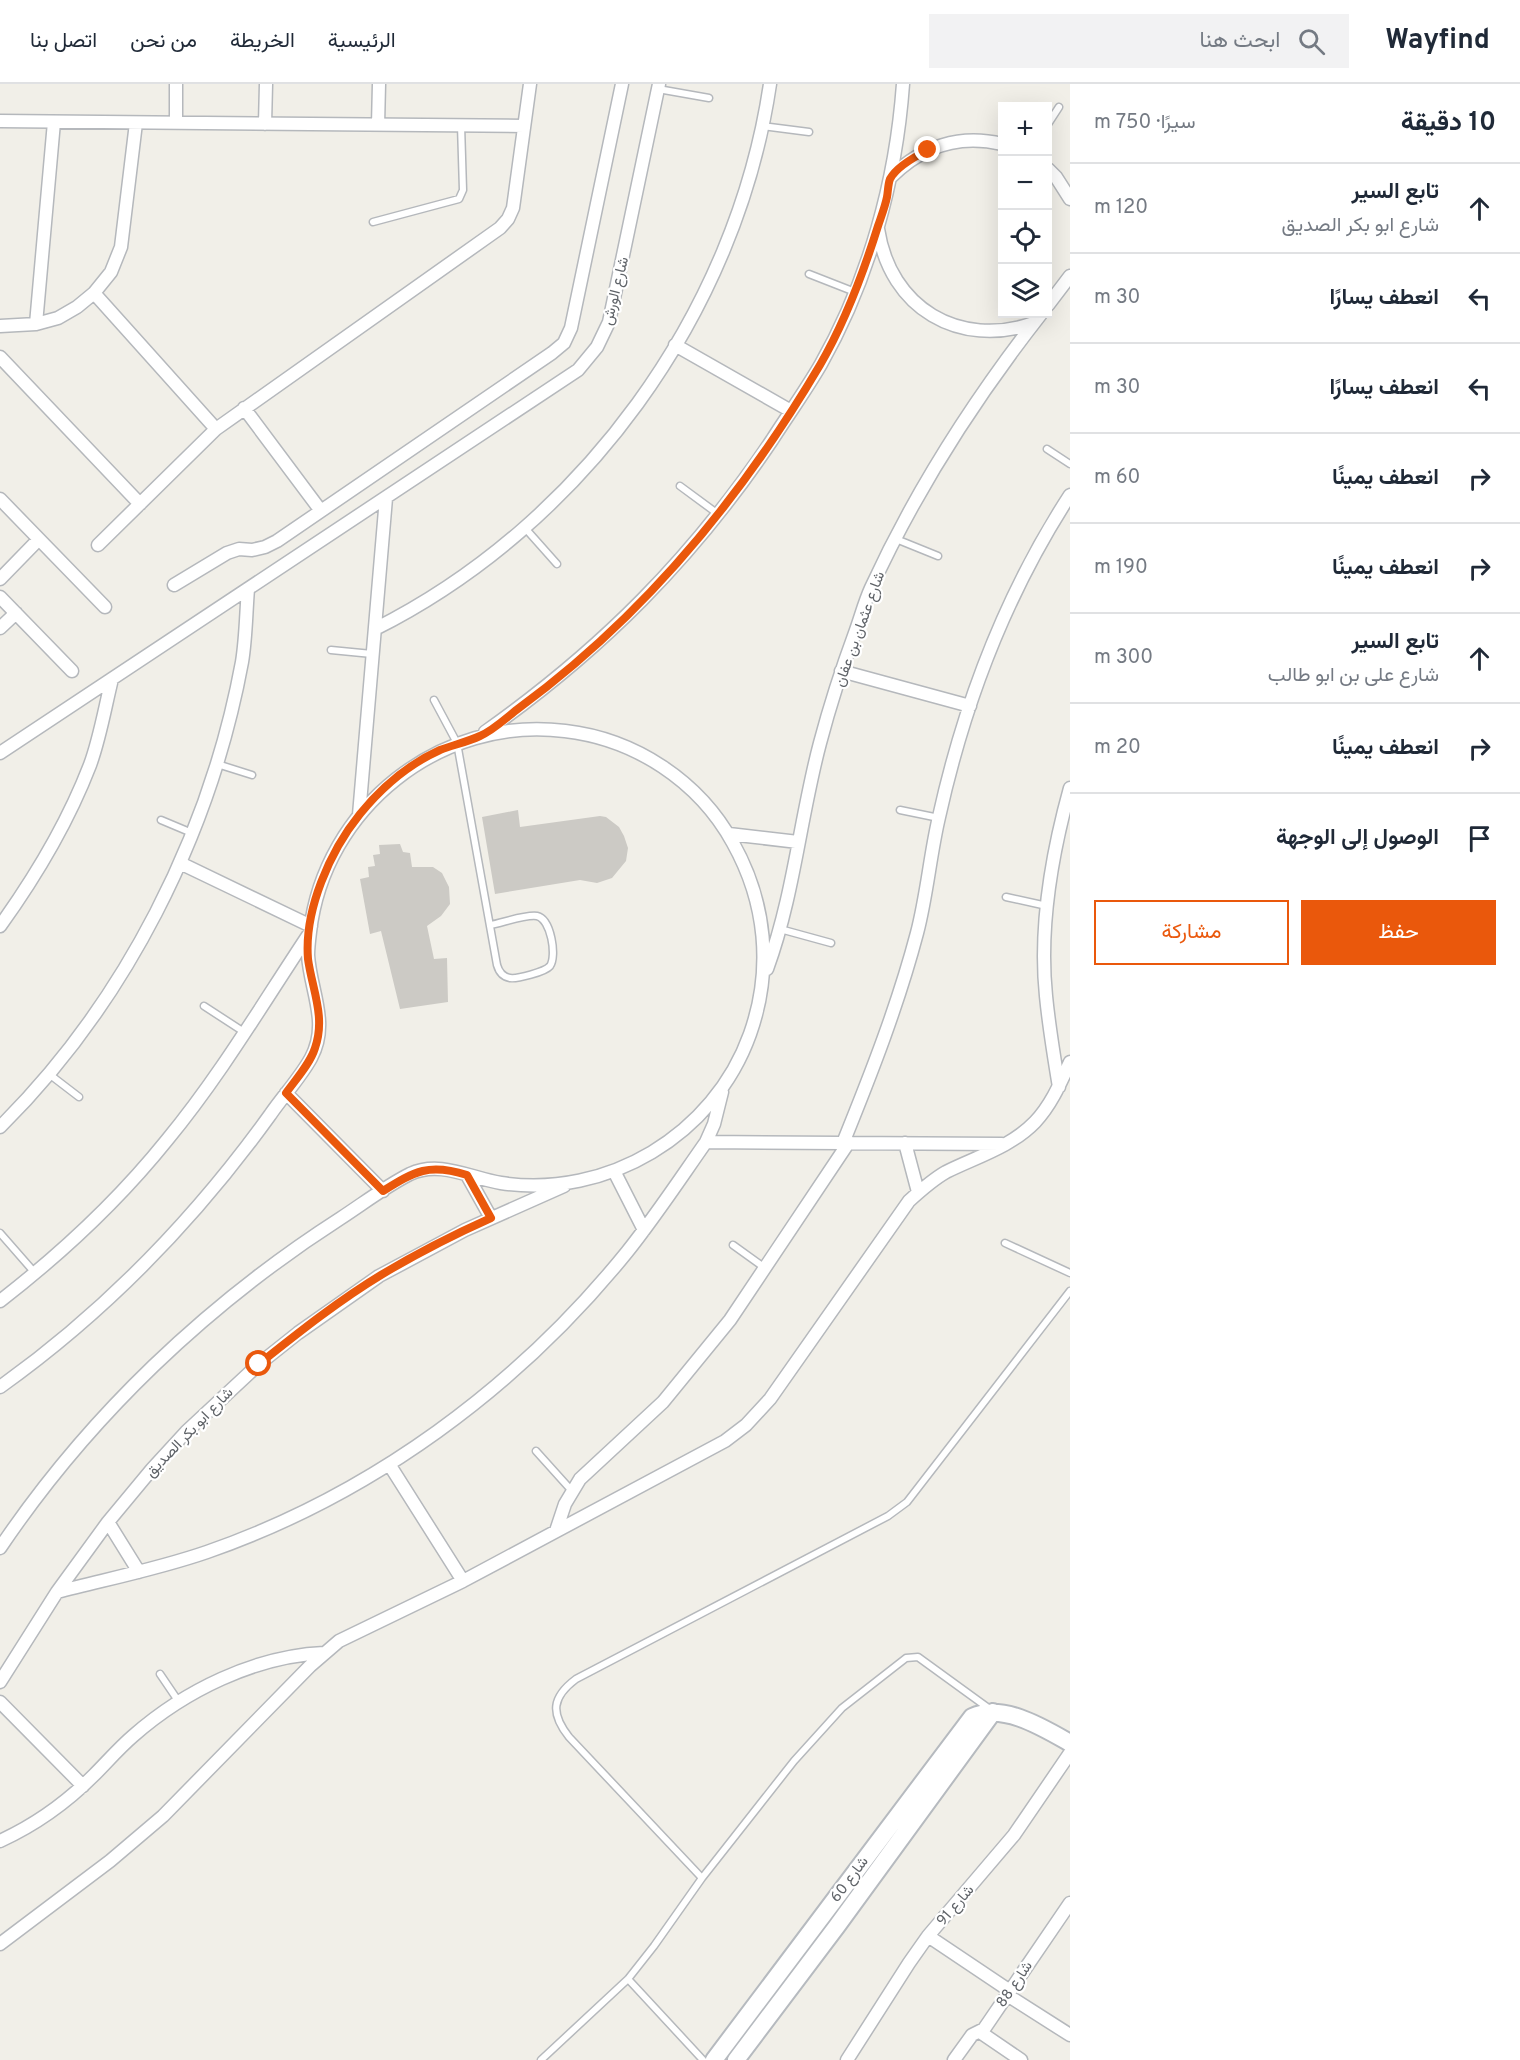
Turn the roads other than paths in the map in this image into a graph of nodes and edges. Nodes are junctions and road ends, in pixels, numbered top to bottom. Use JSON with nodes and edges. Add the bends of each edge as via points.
{"nodes":[{"id":1,"x":176,"y":84,"type":"edge"},
{"id":2,"x":266,"y":84,"type":"edge"},
{"id":3,"x":379,"y":84,"type":"edge"},
{"id":4,"x":530,"y":84,"type":"edge"},
{"id":5,"x":622,"y":84,"type":"edge"},
{"id":6,"x":770,"y":84,"type":"edge"},
{"id":7,"x":903,"y":84,"type":"edge"},
{"id":8,"x":659,"y":86,"type":"edge"},
{"id":9,"x":709,"y":98,"type":"dead end"},
{"id":10,"x":1059,"y":107,"type":"dead end"},
{"id":11,"x":1052,"y":117,"type":"edge"},
{"id":12,"x":0,"y":121,"type":"edge"},
{"id":13,"x":54,"y":122,"type":"junction"},
{"id":14,"x":136,"y":123,"type":"junction"},
{"id":15,"x":176,"y":123,"type":"junction"},
{"id":16,"x":265,"y":124,"type":"junction"},
{"id":17,"x":378,"y":125,"type":"junction"},
{"id":18,"x":461,"y":125,"type":"junction"},
{"id":19,"x":525,"y":126,"type":"junction"},
{"id":20,"x":762,"y":126,"type":"junction"},
{"id":21,"x":809,"y":132,"type":"dead end"},
{"id":22,"x":998,"y":143,"type":"edge"},
{"id":23,"x":1052,"y":173,"type":"edge"},
{"id":24,"x":891,"y":178,"type":"junction"},
{"id":25,"x":1070,"y":199,"type":"edge"},
{"id":26,"x":373,"y":222,"type":"dead end"},
{"id":27,"x":878,"y":228,"type":"junction"},
{"id":28,"x":809,"y":274,"type":"dead end"},
{"id":29,"x":1069,"y":278,"type":"edge"},
{"id":30,"x":855,"y":292,"type":"junction"},
{"id":31,"x":94,"y":293,"type":"junction"},
{"id":32,"x":1052,"y":299,"type":"edge"},
{"id":33,"x":1037,"y":318,"type":"edge"},
{"id":34,"x":36,"y":324,"type":"junction"},
{"id":35,"x":0,"y":326,"type":"edge"},
{"id":36,"x":675,"y":345,"type":"junction"},
{"id":37,"x":0,"y":357,"type":"edge"},
{"id":38,"x":244,"y":408,"type":"junction"},
{"id":39,"x":791,"y":411,"type":"junction"},
{"id":40,"x":216,"y":429,"type":"junction"},
{"id":41,"x":1047,"y":449,"type":"dead end"},
{"id":42,"x":1070,"y":464,"type":"edge"},
{"id":43,"x":680,"y":486,"type":"dead end"},
{"id":44,"x":1070,"y":495,"type":"edge"},
{"id":45,"x":386,"y":498,"type":"junction"},
{"id":46,"x":0,"y":499,"type":"edge"},
{"id":47,"x":140,"y":504,"type":"junction"},
{"id":48,"x":321,"y":511,"type":"junction"},
{"id":49,"x":718,"y":515,"type":"junction"},
{"id":50,"x":525,"y":528,"type":"junction"},
{"id":51,"x":39,"y":539,"type":"junction"},
{"id":52,"x":896,"y":539,"type":"junction"},
{"id":53,"x":98,"y":545,"type":"dead end"},
{"id":54,"x":938,"y":556,"type":"dead end"},
{"id":55,"x":557,"y":564,"type":"dead end"},
{"id":56,"x":0,"y":579,"type":"edge"},
{"id":57,"x":174,"y":585,"type":"dead end"},
{"id":58,"x":248,"y":589,"type":"junction"},
{"id":59,"x":0,"y":597,"type":"edge"},
{"id":60,"x":105,"y":607,"type":"dead end"},
{"id":61,"x":16,"y":613,"type":"junction"},
{"id":62,"x":0,"y":628,"type":"edge"},
{"id":63,"x":375,"y":629,"type":"junction"},
{"id":64,"x":331,"y":650,"type":"dead end"},
{"id":65,"x":373,"y":654,"type":"junction"},
{"id":66,"x":72,"y":671,"type":"dead end"},
{"id":67,"x":841,"y":671,"type":"junction"},
{"id":68,"x":112,"y":679,"type":"junction"},
{"id":69,"x":434,"y":700,"type":"dead end"},
{"id":70,"x":970,"y":706,"type":"junction"},
{"id":71,"x":481,"y":736,"type":"junction"},
{"id":72,"x":457,"y":743,"type":"junction"},
{"id":73,"x":0,"y":753,"type":"edge"},
{"id":74,"x":217,"y":764,"type":"junction"},
{"id":75,"x":252,"y":775,"type":"dead end"},
{"id":76,"x":1070,"y":788,"type":"edge"},
{"id":77,"x":900,"y":810,"type":"dead end"},
{"id":78,"x":359,"y":815,"type":"junction"},
{"id":79,"x":939,"y":818,"type":"junction"},
{"id":80,"x":161,"y":820,"type":"dead end"},
{"id":81,"x":192,"y":833,"type":"junction"},
{"id":82,"x":729,"y":834,"type":"junction"},
{"id":83,"x":798,"y":842,"type":"junction"},
{"id":84,"x":180,"y":863,"type":"junction"},
{"id":85,"x":1006,"y":897,"type":"dead end"},
{"id":86,"x":1047,"y":906,"type":"junction"},
{"id":87,"x":490,"y":925,"type":"junction"},
{"id":88,"x":0,"y":926,"type":"edge"},
{"id":89,"x":780,"y":929,"type":"junction"},
{"id":90,"x":310,"y":930,"type":"junction"},
{"id":91,"x":831,"y":943,"type":"dead end"},
{"id":92,"x":763,"y":981,"type":"junction"},
{"id":93,"x":204,"y":1006,"type":"dead end"},
{"id":94,"x":244,"y":1032,"type":"junction"},
{"id":95,"x":1070,"y":1062,"type":"edge"},
{"id":96,"x":49,"y":1074,"type":"junction"},
{"id":97,"x":1059,"y":1087,"type":"junction"},
{"id":98,"x":722,"y":1088,"type":"junction"},
{"id":99,"x":286,"y":1093,"type":"junction"},
{"id":100,"x":79,"y":1097,"type":"dead end"},
{"id":101,"x":0,"y":1127,"type":"edge"},
{"id":102,"x":706,"y":1142,"type":"junction"},
{"id":103,"x":846,"y":1142,"type":"junction"},
{"id":104,"x":904,"y":1143,"type":"junction"},
{"id":105,"x":1007,"y":1144,"type":"junction"},
{"id":106,"x":614,"y":1172,"type":"junction"},
{"id":107,"x":467,"y":1175,"type":"junction"},
{"id":108,"x":569,"y":1183,"type":"junction"},
{"id":109,"x":383,"y":1191,"type":"junction"},
{"id":110,"x":918,"y":1192,"type":"junction"},
{"id":111,"x":491,"y":1218,"type":"junction"},
{"id":112,"x":644,"y":1230,"type":"junction"},
{"id":113,"x":0,"y":1233,"type":"edge"},
{"id":114,"x":1005,"y":1244,"type":"dead end"},
{"id":115,"x":733,"y":1245,"type":"dead end"},
{"id":116,"x":766,"y":1268,"type":"junction"},
{"id":117,"x":36,"y":1273,"type":"junction"},
{"id":118,"x":1070,"y":1274,"type":"edge"},
{"id":119,"x":1070,"y":1291,"type":"edge"},
{"id":120,"x":0,"y":1301,"type":"edge"},
{"id":121,"x":0,"y":1387,"type":"edge"},
{"id":122,"x":536,"y":1451,"type":"dead end"},
{"id":123,"x":389,"y":1464,"type":"junction"},
{"id":124,"x":572,"y":1491,"type":"junction"},
{"id":125,"x":108,"y":1522,"type":"junction"},
{"id":126,"x":556,"y":1531,"type":"junction"},
{"id":127,"x":0,"y":1548,"type":"edge"},
{"id":128,"x":139,"y":1572,"type":"junction"},
{"id":129,"x":463,"y":1581,"type":"junction"},
{"id":130,"x":57,"y":1592,"type":"junction"},
{"id":131,"x":324,"y":1653,"type":"junction"},
{"id":132,"x":160,"y":1674,"type":"dead end"},
{"id":133,"x":0,"y":1682,"type":"edge"},
{"id":134,"x":0,"y":1702,"type":"edge"},
{"id":135,"x":179,"y":1702,"type":"junction"},
{"id":136,"x":993,"y":1712,"type":"junction"},
{"id":137,"x":1070,"y":1743,"type":"edge"},
{"id":138,"x":1070,"y":1754,"type":"edge"},
{"id":139,"x":82,"y":1786,"type":"junction"},
{"id":140,"x":0,"y":1841,"type":"edge"},
{"id":141,"x":702,"y":1878,"type":"junction"},
{"id":142,"x":1070,"y":1903,"type":"edge"},
{"id":143,"x":928,"y":1936,"type":"junction"},
{"id":144,"x":0,"y":1944,"type":"edge"},
{"id":145,"x":628,"y":1979,"type":"junction"},
{"id":146,"x":1008,"y":1993,"type":"junction"},
{"id":147,"x":980,"y":2032,"type":"junction"},
{"id":148,"x":1070,"y":2035,"type":"edge"},
{"id":149,"x":541,"y":2060,"type":"edge"},
{"id":150,"x":704,"y":2060,"type":"edge"},
{"id":151,"x":714,"y":2060,"type":"edge"},
{"id":152,"x":736,"y":2060,"type":"edge"},
{"id":153,"x":847,"y":2060,"type":"edge"},
{"id":154,"x":954,"y":2060,"type":"edge"},
{"id":155,"x":1021,"y":2060,"type":"edge"}],
"edges":[{"from":1,"to":15,"type":"street"},
{"from":2,"to":16,"type":"street"},
{"from":3,"to":17,"type":"street"},
{"from":4,"to":19,"type":"street"},
{"from":5,"to":48,"type":"street","via":[[571,328],[564,343]]},
{"from":6,"to":20,"type":"street"},
{"from":7,"to":24,"type":"street"},
{"from":8,"to":9,"type":"lane"},
{"from":8,"to":45,"type":"street","name":"شارع الورش","via":[[613,308],[597,347],[567,379]]},
{"from":10,"to":11,"type":"lane"},
{"from":12,"to":13,"type":"street"},
{"from":13,"to":14,"type":"street"},
{"from":13,"to":34,"type":"street"},
{"from":14,"to":15,"type":"street"},
{"from":14,"to":31,"type":"street","via":[[121,248],[111,272]]},
{"from":15,"to":16,"type":"street"},
{"from":16,"to":17,"type":"street"},
{"from":17,"to":18,"type":"street"},
{"from":18,"to":19,"type":"street"},
{"from":18,"to":26,"type":"lane","via":[[463,190],[459,199]]},
{"from":19,"to":38,"type":"street","via":[[513,208],[500,228]]},
{"from":20,"to":21,"type":"lane"},
{"from":20,"to":36,"type":"street","via":[[721,253]]},
{"from":22,"to":24,"type":"street","via":[[974,140],[943,144],[914,158]]},
{"from":23,"to":25,"type":"street"},
{"from":24,"to":27,"type":"street"},
{"from":27,"to":30,"type":"street"},
{"from":27,"to":33,"type":"street","via":[[885,260],[897,281],[912,300],[939,319],[986,332],[1010,330]]},
{"from":28,"to":30,"type":"lane"},
{"from":29,"to":32,"type":"street"},
{"from":30,"to":39,"type":"street","via":[[821,364]]},
{"from":31,"to":34,"type":"street","via":[[67,313]]},
{"from":31,"to":40,"type":"street"},
{"from":33,"to":52,"type":"street","name":"شارع عثمان بن عفان","via":[[951,443]]},
{"from":34,"to":35,"type":"street"},
{"from":36,"to":39,"type":"street"},
{"from":36,"to":50,"type":"street","via":[[620,427],[568,487]]},
{"from":37,"to":47,"type":"street"},
{"from":38,"to":40,"type":"street"},
{"from":38,"to":48,"type":"street"},
{"from":39,"to":49,"type":"street"},
{"from":40,"to":47,"type":"street"},
{"from":41,"to":42,"type":"lane"},
{"from":43,"to":49,"type":"lane"},
{"from":44,"to":70,"type":"street","via":[[1022,579]]},
{"from":45,"to":58,"type":"street","name":"شارع الورش"},
{"from":45,"to":63,"type":"street"},
{"from":46,"to":51,"type":"street"},
{"from":47,"to":53,"type":"street"},
{"from":48,"to":57,"type":"street","via":[[277,541],[265,547],[226,553]]},
{"from":49,"to":71,"type":"street","via":[[664,578],[596,646]]},
{"from":50,"to":55,"type":"lane"},
{"from":50,"to":63,"type":"street","via":[[447,589]]},
{"from":51,"to":56,"type":"street"},
{"from":51,"to":60,"type":"street"},
{"from":52,"to":54,"type":"lane"},
{"from":52,"to":67,"type":"street","name":"شارع عثمان بن عفان","via":[[870,589]]},
{"from":58,"to":68,"type":"street","name":"شارع الورش"},
{"from":58,"to":74,"type":"street","via":[[243,659]]},
{"from":59,"to":61,"type":"street"},
{"from":61,"to":62,"type":"street"},
{"from":61,"to":66,"type":"street"},
{"from":63,"to":65,"type":"street"},
{"from":64,"to":65,"type":"lane"},
{"from":65,"to":78,"type":"street"},
{"from":67,"to":70,"type":"street"},
{"from":67,"to":83,"type":"street","name":"شارع عثمان بن عفان"},
{"from":68,"to":73,"type":"street","name":"شارع الورش"},
{"from":68,"to":88,"type":"street","via":[[91,762],[74,802]]},
{"from":69,"to":72,"type":"lane"},
{"from":70,"to":79,"type":"street"},
{"from":71,"to":72,"type":"street"},
{"from":71,"to":82,"type":"street","via":[[549,729],[617,743],[677,777]]},
{"from":72,"to":78,"type":"street","via":[[398,776]]},
{"from":72,"to":87,"type":"lane"},
{"from":74,"to":75,"type":"lane"},
{"from":74,"to":81,"type":"street"},
{"from":76,"to":86,"type":"street"},
{"from":77,"to":79,"type":"lane"},
{"from":78,"to":90,"type":"street","via":[[327,866]]},
{"from":79,"to":103,"type":"street","via":[[915,941]]},
{"from":80,"to":81,"type":"lane"},
{"from":81,"to":84,"type":"street"},
{"from":82,"to":83,"type":"street"},
{"from":82,"to":92,"type":"street","via":[[747,867],[760,912]]},
{"from":83,"to":89,"type":"street","name":"شارع عثمان بن عفان"},
{"from":84,"to":90,"type":"street"},
{"from":84,"to":96,"type":"street","via":[[125,968]]},
{"from":85,"to":86,"type":"lane"},
{"from":86,"to":97,"type":"street","via":[[1046,995]]},
{"from":87,"to":87,"type":"lane","via":[[498,969],[504,976],[513,978],[545,970],[551,964],[554,956],[550,935],[542,918],[532,916]]},
{"from":89,"to":91,"type":"lane"},
{"from":89,"to":92,"type":"street","name":"شارع عثمان بن عفان"},
{"from":90,"to":94,"type":"street"},
{"from":90,"to":99,"type":"street","via":[[308,956],[319,1014],[318,1037],[311,1059]]},
{"from":92,"to":98,"type":"street","via":[[745,1048]]},
{"from":93,"to":94,"type":"lane"},
{"from":94,"to":117,"type":"street","via":[[194,1106],[142,1171]]},
{"from":95,"to":97,"type":"street"},
{"from":96,"to":100,"type":"lane"},
{"from":96,"to":101,"type":"street"},
{"from":97,"to":105,"type":"street","via":[[1034,1123]]},
{"from":98,"to":102,"type":"street"},
{"from":98,"to":106,"type":"street","via":[[708,1107],[674,1138]]},
{"from":99,"to":109,"type":"street"},
{"from":99,"to":121,"type":"street","via":[[214,1188],[148,1259],[77,1326]]},
{"from":102,"to":103,"type":"street"},
{"from":102,"to":112,"type":"street"},
{"from":103,"to":104,"type":"street"},
{"from":103,"to":116,"type":"street"},
{"from":104,"to":105,"type":"street"},
{"from":104,"to":110,"type":"street"},
{"from":105,"to":110,"type":"street","via":[[946,1173]]},
{"from":106,"to":108,"type":"street"},
{"from":106,"to":112,"type":"street"},
{"from":107,"to":108,"type":"street","via":[[523,1185]]},
{"from":107,"to":109,"type":"street","via":[[444,1168],[422,1170]]},
{"from":107,"to":111,"type":"street"},
{"from":108,"to":111,"type":"street","name":"شارع ابو بكر الصديق"},
{"from":109,"to":127,"type":"street","via":[[269,1267],[152,1367],[59,1469]]},
{"from":110,"to":126,"type":"street","via":[[899,1213],[770,1399],[746,1425],[725,1441]]},
{"from":111,"to":125,"type":"street","name":"شارع ابو بكر الصديق","via":[[379,1276],[298,1333],[186,1432]]},
{"from":112,"to":123,"type":"street","via":[[592,1292],[504,1379],[435,1434]]},
{"from":113,"to":117,"type":"lane"},
{"from":114,"to":118,"type":"lane"},
{"from":115,"to":116,"type":"lane"},
{"from":116,"to":124,"type":"street","via":[[701,1358],[663,1402],[590,1468]]},
{"from":117,"to":120,"type":"street"},
{"from":119,"to":141,"type":"lane","via":[[907,1502],[888,1516],[576,1679],[562,1690],[556,1706],[558,1723]]},
{"from":122,"to":124,"type":"lane"},
{"from":123,"to":128,"type":"street","via":[[322,1503],[247,1537]]},
{"from":123,"to":129,"type":"street"},
{"from":124,"to":126,"type":"street"},
{"from":125,"to":128,"type":"street"},
{"from":125,"to":130,"type":"street","name":"شارع ابو بكر الصديق"},
{"from":126,"to":129,"type":"street"},
{"from":128,"to":130,"type":"street"},
{"from":129,"to":131,"type":"street","via":[[356,1632]]},
{"from":130,"to":133,"type":"street","name":"شارع ابو بكر الصديق"},
{"from":131,"to":135,"type":"street","via":[[270,1660]]},
{"from":131,"to":144,"type":"street","via":[[163,1816]]},
{"from":132,"to":135,"type":"lane"},
{"from":134,"to":139,"type":"street"},
{"from":135,"to":139,"type":"street","via":[[132,1736]]},
{"from":136,"to":137,"type":"street","via":[[1024,1720]]},
{"from":136,"to":141,"type":"lane","via":[[918,1658],[906,1658],[842,1708],[794,1761]]},
{"from":136,"to":151,"type":"street","name":"شارع 60","via":[[972,1717],[963,1726]]},
{"from":136,"to":152,"type":"street","name":"شارع 60"},
{"from":138,"to":143,"type":"street","name":"شارع 91","via":[[1014,1835]]},
{"from":139,"to":140,"type":"street","via":[[55,1809]]},
{"from":141,"to":145,"type":"lane"},
{"from":142,"to":146,"type":"street","name":"شارع 88"},
{"from":143,"to":146,"type":"street"},
{"from":143,"to":153,"type":"street","name":"شارع 91"},
{"from":145,"to":149,"type":"lane"},
{"from":145,"to":150,"type":"lane"},
{"from":146,"to":147,"type":"street","name":"شارع 88"},
{"from":146,"to":148,"type":"street"},
{"from":147,"to":154,"type":"street","name":"شارع 88","via":[[972,2034]]},
{"from":147,"to":155,"type":"street"}]}
